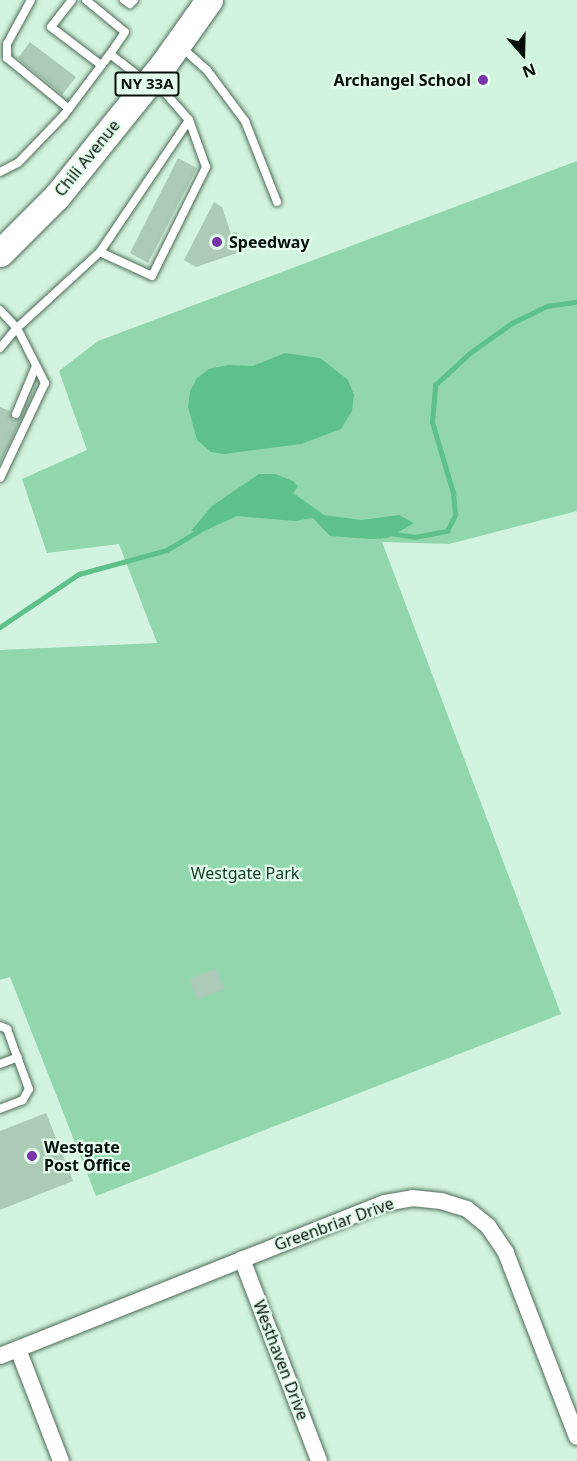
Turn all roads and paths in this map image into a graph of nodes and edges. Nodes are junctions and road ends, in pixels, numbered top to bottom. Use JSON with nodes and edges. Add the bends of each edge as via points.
{"nodes":[{"id":1,"x":31,"y":0,"type":"edge"},
{"id":2,"x":72,"y":0,"type":"edge"},
{"id":3,"x":86,"y":0,"type":"edge"},
{"id":4,"x":124,"y":0,"type":"edge"},
{"id":5,"x":134,"y":0,"type":"edge"},
{"id":6,"x":207,"y":1,"type":"edge"},
{"id":7,"x":178,"y":44,"type":"junction"},
{"id":8,"x":110,"y":54,"type":"junction"},
{"id":9,"x":101,"y":65,"type":"junction"},
{"id":10,"x":150,"y":81,"type":"junction"},
{"id":11,"x":69,"y":109,"type":"junction"},
{"id":12,"x":189,"y":120,"type":"junction"},
{"id":13,"x":0,"y":172,"type":"edge"},
{"id":14,"x":278,"y":202,"type":"dead end"},
{"id":15,"x":100,"y":252,"type":"junction"},
{"id":16,"x":0,"y":253,"type":"edge"},
{"id":17,"x":0,"y":310,"type":"edge"},
{"id":18,"x":17,"y":328,"type":"junction"},
{"id":19,"x":0,"y":348,"type":"edge"},
{"id":20,"x":36,"y":366,"type":"junction"},
{"id":21,"x":15,"y":414,"type":"dead end"},
{"id":22,"x":0,"y":478,"type":"edge"},
{"id":23,"x":0,"y":1026,"type":"edge"},
{"id":24,"x":18,"y":1057,"type":"junction"},
{"id":25,"x":0,"y":1064,"type":"edge"},
{"id":26,"x":0,"y":1109,"type":"edge"},
{"id":27,"x":242,"y":1259,"type":"junction"},
{"id":28,"x":18,"y":1349,"type":"junction"},
{"id":29,"x":0,"y":1356,"type":"edge"},
{"id":30,"x":577,"y":1437,"type":"edge"},
{"id":31,"x":61,"y":1461,"type":"edge"},
{"id":32,"x":319,"y":1461,"type":"edge"}],
"edges":[{"from":1,"to":11,"type":"lane","via":[[7,44],[7,58]]},
{"from":2,"to":9,"type":"lane","via":[[51,27]]},
{"from":3,"to":8,"type":"lane","via":[[125,32]]},
{"from":4,"to":5,"type":"lane","via":[[130,4]]},
{"from":6,"to":7,"type":"main road","name":"Chili Avenue","number":"NY 33A"},
{"from":7,"to":10,"type":"main road","name":"Chili Avenue","number":"NY 33A"},
{"from":7,"to":14,"type":"lane","via":[[207,70],[248,126]]},
{"from":8,"to":9,"type":"lane"},
{"from":8,"to":10,"type":"lane"},
{"from":9,"to":11,"type":"lane"},
{"from":10,"to":12,"type":"lane"},
{"from":10,"to":16,"type":"main road","name":"Chili Avenue","number":"NY 33A","via":[[57,196]]},
{"from":11,"to":13,"type":"lane","via":[[18,163]]},
{"from":12,"to":15,"type":"lane"},
{"from":12,"to":15,"type":"lane","via":[[206,167],[152,276]]},
{"from":15,"to":18,"type":"lane"},
{"from":17,"to":18,"type":"lane"},
{"from":18,"to":19,"type":"lane"},
{"from":18,"to":20,"type":"lane"},
{"from":20,"to":21,"type":"lane"},
{"from":20,"to":22,"type":"lane","via":[[45,383]]},
{"from":23,"to":24,"type":"lane","via":[[7,1029]]},
{"from":24,"to":25,"type":"lane"},
{"from":24,"to":26,"type":"lane","via":[[29,1089],[23,1100]]},
{"from":27,"to":28,"type":"street","name":"Greenbriar Drive"},
{"from":27,"to":30,"type":"street","name":"Greenbriar Drive","via":[[385,1203],[412,1198],[467,1209],[488,1226],[506,1253]]},
{"from":27,"to":32,"type":"street","name":"Westhaven Drive"},
{"from":28,"to":29,"type":"street","name":"Greenbriar Drive"},
{"from":28,"to":31,"type":"street"}]}
